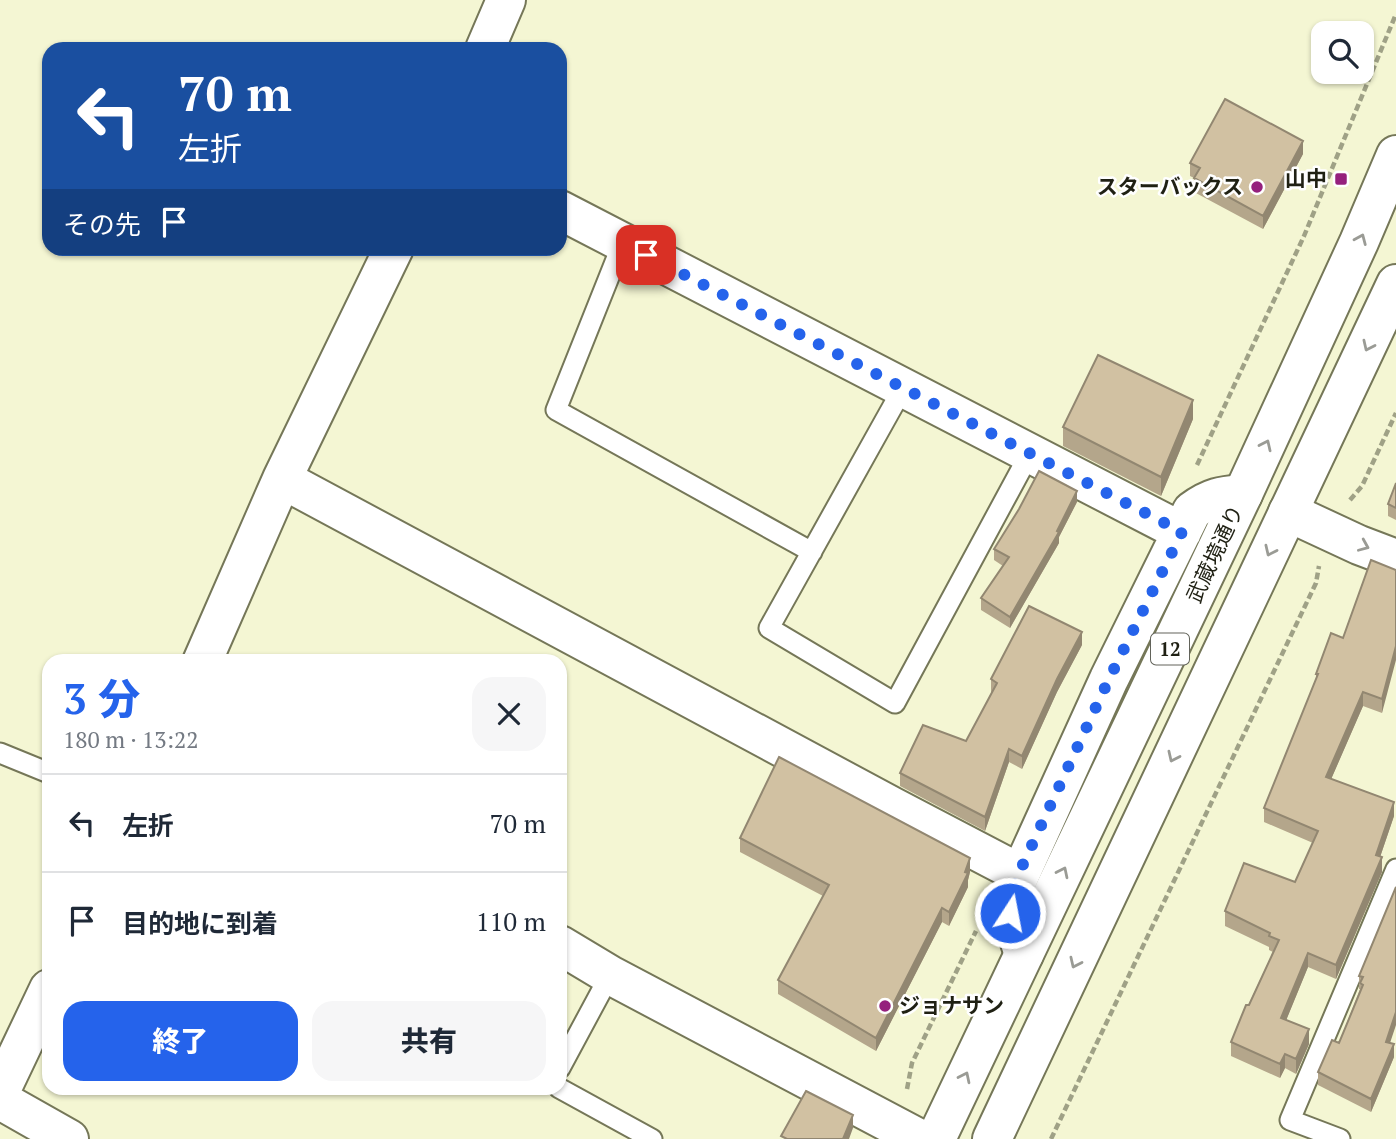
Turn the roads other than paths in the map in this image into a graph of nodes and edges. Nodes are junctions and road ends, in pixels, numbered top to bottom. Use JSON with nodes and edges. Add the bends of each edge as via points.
{"nodes":[{"id":1,"x":506,"y":0,"type":"edge"},
{"id":2,"x":488,"y":42,"type":"edge"},
{"id":3,"x":1396,"y":155,"type":"edge"},
{"id":4,"x":567,"y":214,"type":"edge"},
{"id":5,"x":623,"y":242,"type":"junction"},
{"id":6,"x":390,"y":256,"type":"edge"},
{"id":7,"x":1396,"y":284,"type":"edge"},
{"id":8,"x":903,"y":388,"type":"junction"},
{"id":9,"x":1030,"y":453,"type":"junction"},
{"id":10,"x":282,"y":479,"type":"junction"},
{"id":11,"x":1243,"y":494,"type":"junction"},
{"id":12,"x":1288,"y":512,"type":"junction"},
{"id":13,"x":1182,"y":532,"type":"junction"},
{"id":14,"x":812,"y":552,"type":"junction"},
{"id":15,"x":1396,"y":559,"type":"edge"},
{"id":16,"x":205,"y":654,"type":"edge"},
{"id":17,"x":0,"y":753,"type":"edge"},
{"id":18,"x":42,"y":769,"type":"edge"},
{"id":19,"x":1396,"y":869,"type":"edge"},
{"id":20,"x":1019,"y":873,"type":"junction"},
{"id":21,"x":567,"y":949,"type":"edge"},
{"id":22,"x":1024,"y":954,"type":"junction"},
{"id":23,"x":610,"y":975,"type":"junction"},
{"id":24,"x":42,"y":1004,"type":"edge"},
{"id":25,"x":567,"y":1055,"type":"edge"},
{"id":26,"x":567,"y":1092,"type":"edge"},
{"id":27,"x":0,"y":1093,"type":"edge"},
{"id":28,"x":0,"y":1100,"type":"edge"},
{"id":29,"x":69,"y":1139,"type":"edge"},
{"id":30,"x":652,"y":1139,"type":"edge"},
{"id":31,"x":920,"y":1139,"type":"edge"},
{"id":32,"x":936,"y":1139,"type":"edge"},
{"id":33,"x":992,"y":1139,"type":"edge"},
{"id":34,"x":1340,"y":1139,"type":"edge"}],
"edges":[{"from":1,"to":2,"type":"street"},
{"from":11,"to":3,"type":"street","name":"武蔵境通り","number":"12","one_way":true},
{"from":4,"to":5,"type":"street"},
{"from":5,"to":8,"type":"street"},
{"from":5,"to":14,"type":"lane","via":[[555,410]]},
{"from":6,"to":10,"type":"street"},
{"from":7,"to":12,"type":"street","number":"12","one_way":true},
{"from":8,"to":9,"type":"street"},
{"from":8,"to":14,"type":"lane"},
{"from":9,"to":13,"type":"street"},
{"from":9,"to":14,"type":"lane","via":[[895,703],[769,628]]},
{"from":10,"to":16,"type":"street"},
{"from":10,"to":20,"type":"street"},
{"from":11,"to":13,"type":"street","via":[[1207,500],[1192,511]]},
{"from":22,"to":11,"type":"street","name":"武蔵境通り","number":"12","one_way":true},
{"from":12,"to":15,"type":"street","one_way":true},
{"from":12,"to":33,"type":"street","number":"12","one_way":true},
{"from":13,"to":20,"type":"street"},
{"from":17,"to":18,"type":"lane"},
{"from":19,"to":34,"type":"lane","via":[[1290,1120]]},
{"from":20,"to":22,"type":"street","via":[[1009,899]]},
{"from":21,"to":23,"type":"street"},
{"from":32,"to":22,"type":"street","name":"武蔵境通り","number":"12","one_way":true},
{"from":23,"to":25,"type":"lane"},
{"from":23,"to":31,"type":"street"},
{"from":24,"to":27,"type":"street"},
{"from":26,"to":30,"type":"lane"},
{"from":28,"to":29,"type":"street"}]}
